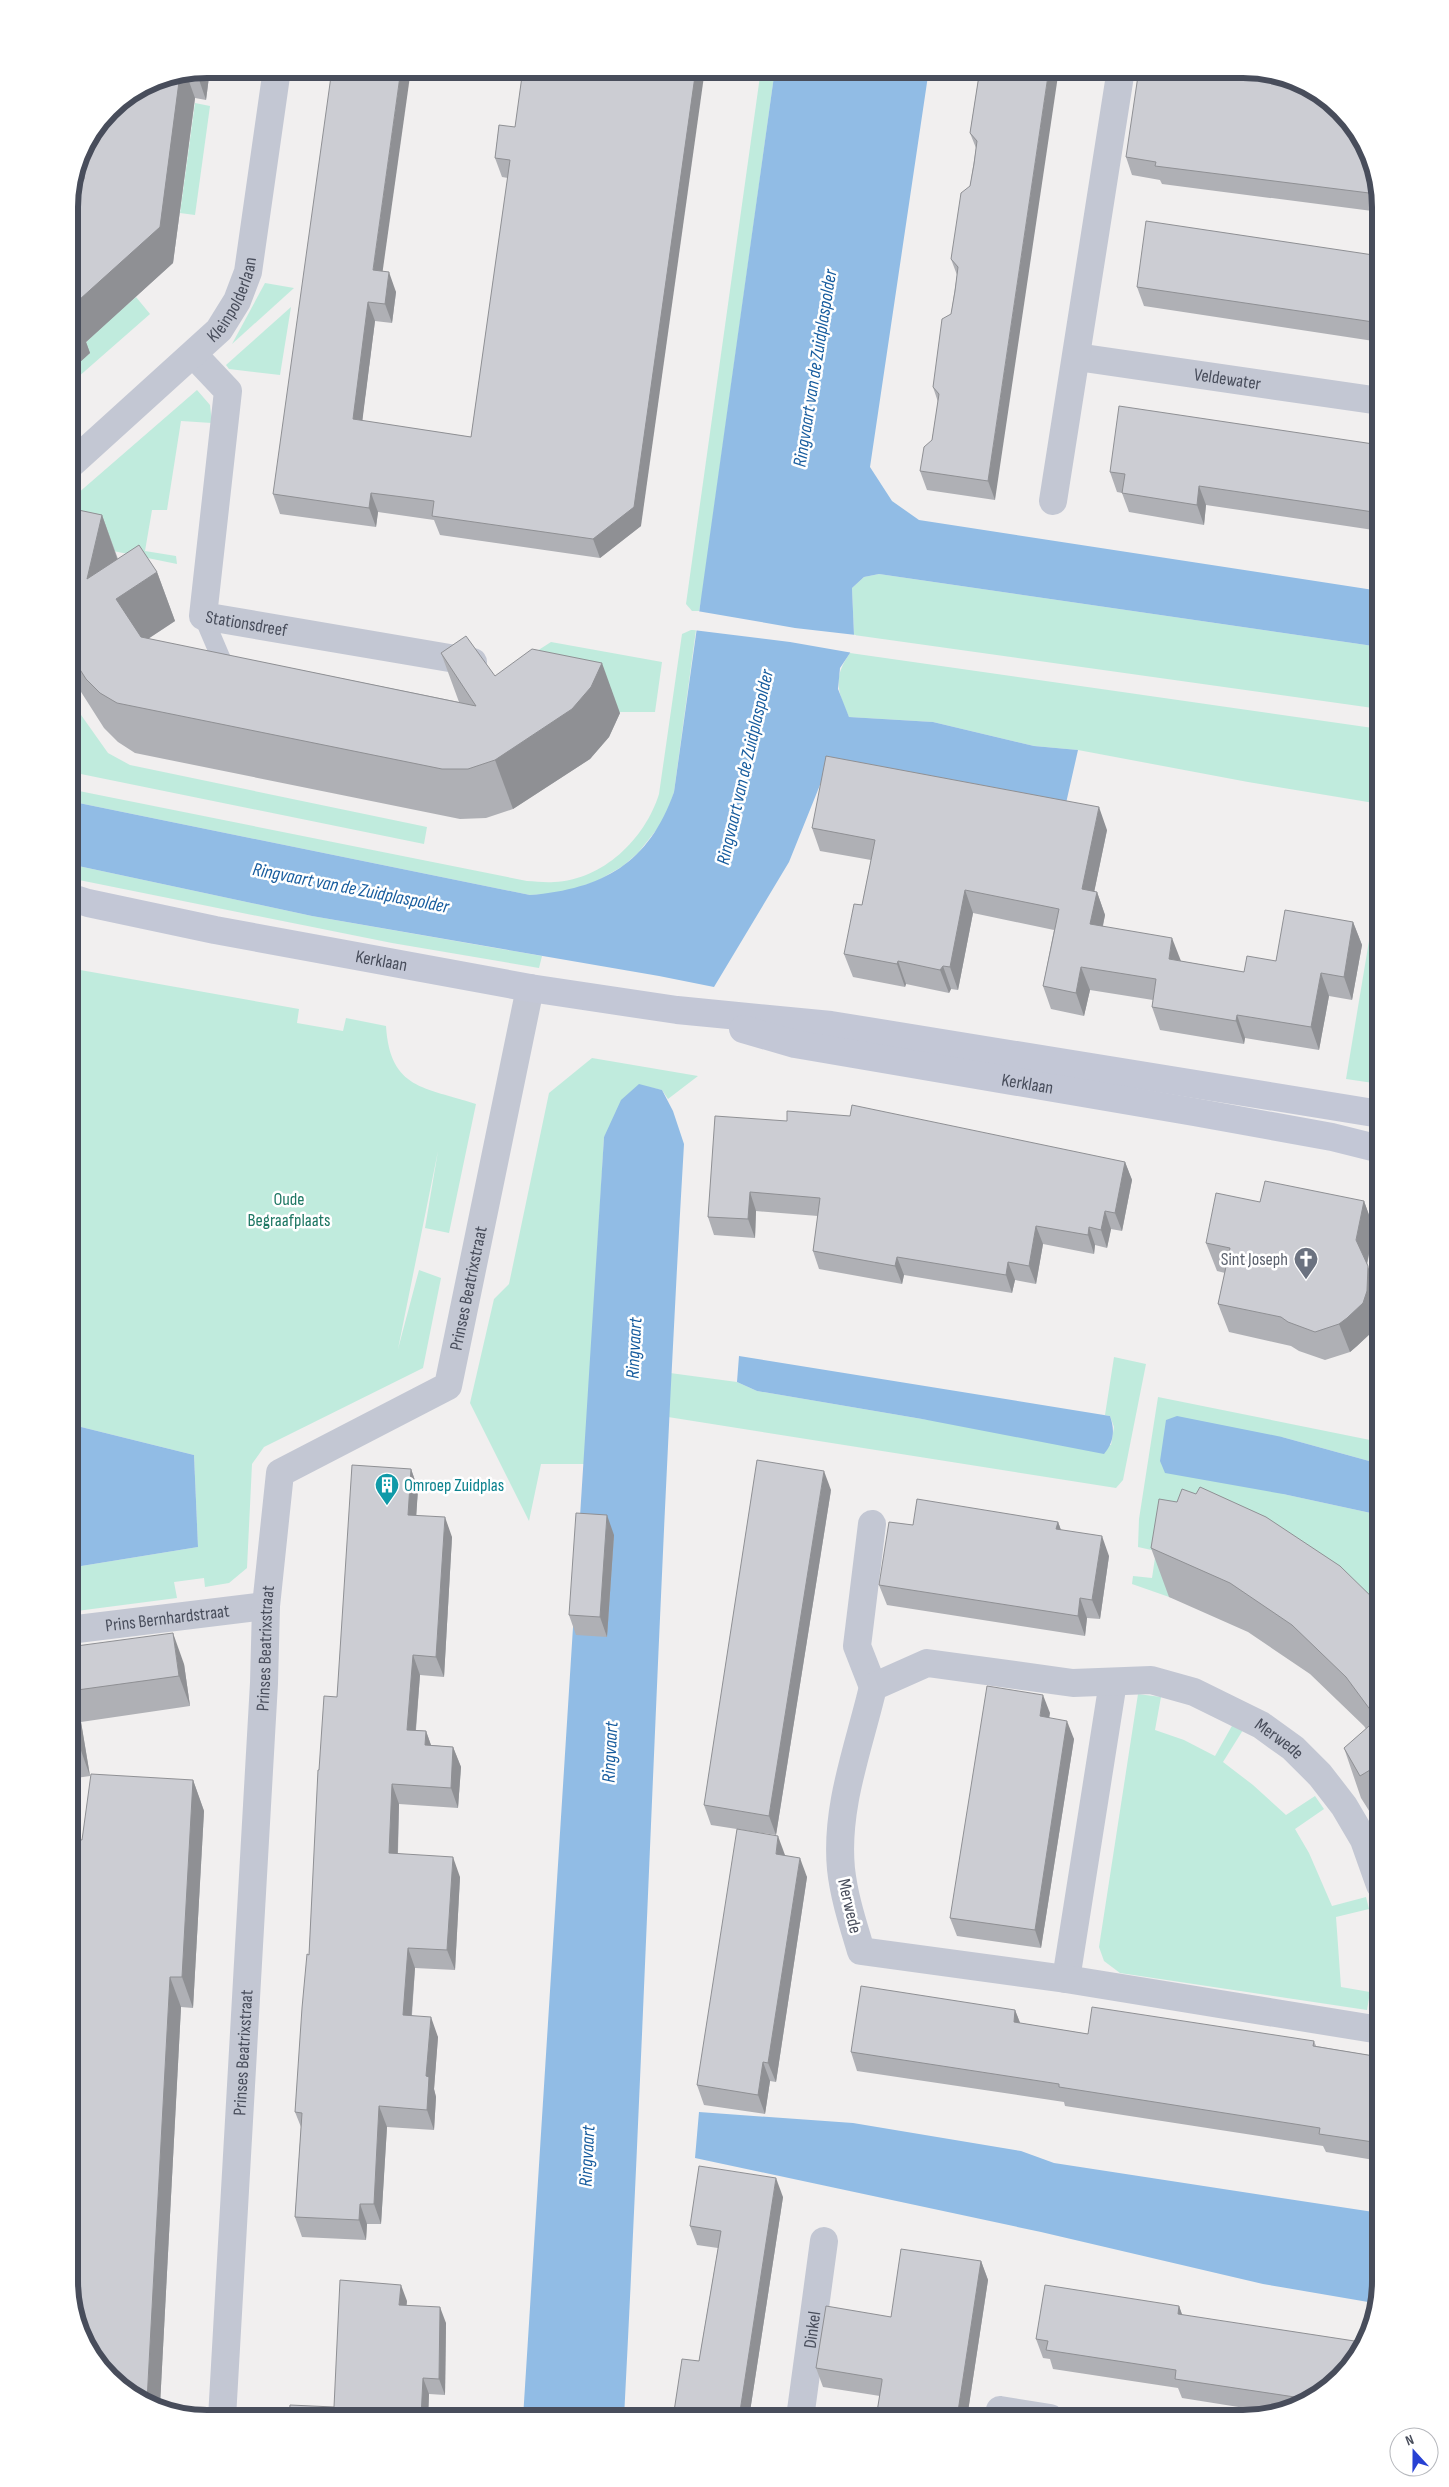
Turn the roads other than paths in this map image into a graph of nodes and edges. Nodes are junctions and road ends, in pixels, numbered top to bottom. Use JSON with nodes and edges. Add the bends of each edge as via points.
{"nodes":[{"id":1,"x":276,"y":78,"type":"edge"},
{"id":2,"x":1120,"y":78,"type":"edge"},
{"id":3,"x":194,"y":355,"type":"junction"},
{"id":4,"x":1077,"y":357,"type":"junction"},
{"id":5,"x":1372,"y":400,"type":"edge"},
{"id":6,"x":78,"y":458,"type":"edge"},
{"id":7,"x":1053,"y":501,"type":"dead end"},
{"id":8,"x":203,"y":616,"type":"junction"},
{"id":9,"x":473,"y":662,"type":"edge"},
{"id":10,"x":241,"y":685,"type":"edge"},
{"id":11,"x":78,"y":903,"type":"edge"},
{"id":12,"x":530,"y":988,"type":"junction"},
{"id":13,"x":677,"y":1010,"type":"junction"},
{"id":14,"x":1372,"y":1113,"type":"edge"},
{"id":15,"x":1372,"y":1146,"type":"edge"},
{"id":16,"x":872,"y":1524,"type":"dead end"},
{"id":17,"x":266,"y":1606,"type":"junction"},
{"id":18,"x":78,"y":1629,"type":"edge"},
{"id":19,"x":1113,"y":1682,"type":"junction"},
{"id":20,"x":873,"y":1687,"type":"junction"},
{"id":21,"x":1372,"y":1862,"type":"edge"},
{"id":22,"x":1066,"y":1979,"type":"junction"},
{"id":23,"x":1372,"y":2029,"type":"edge"},
{"id":24,"x":824,"y":2241,"type":"dead end"},
{"id":25,"x":223,"y":2409,"type":"edge"},
{"id":26,"x":801,"y":2410,"type":"edge"}],
"edges":[{"from":1,"to":3,"type":"street","name":"Kleinpolderlaan","via":[[248,272],[237,301],[219,330]]},
{"from":2,"to":4,"type":"street"},
{"from":3,"to":6,"type":"street","name":"Kleinpolderlaan"},
{"from":3,"to":8,"type":"street","name":"Stationsdreef","via":[[228,391]]},
{"from":4,"to":5,"type":"street","name":"Veldewater"},
{"from":4,"to":7,"type":"street"},
{"from":8,"to":9,"type":"street","name":"Stationsdreef"},
{"from":8,"to":10,"type":"lane","via":[[231,683]]},
{"from":11,"to":12,"type":"street","name":"Kerklaan"},
{"from":12,"to":13,"type":"street","name":"Kerklaan"},
{"from":12,"to":17,"type":"street","name":"Prinses Beatrixstraat","via":[[448,1386],[280,1473]]},
{"from":13,"to":14,"type":"street","name":"Kerklaan","via":[[831,1025]]},
{"from":13,"to":15,"type":"street","name":"Kerklaan","via":[[796,1044],[1194,1112]]},
{"from":16,"to":20,"type":"street","via":[[857,1646]]},
{"from":17,"to":18,"type":"street","name":"Prins Bernhardstraat"},
{"from":17,"to":25,"type":"street","name":"Prinses Beatrixstraat"},
{"from":19,"to":20,"type":"street","name":"Merwede","via":[[1073,1682],[927,1663]]},
{"from":19,"to":21,"type":"street","name":"Merwede","via":[[1151,1680],[1194,1692],[1261,1725],[1293,1748],[1320,1775],[1344,1806],[1364,1840]]},
{"from":19,"to":22,"type":"street"},
{"from":20,"to":22,"type":"street","name":"Merwede","via":[[842,1818],[841,1868],[861,1951]]},
{"from":22,"to":23,"type":"street","name":"Merwede"},
{"from":24,"to":26,"type":"street","name":"Dinkel"}]}
